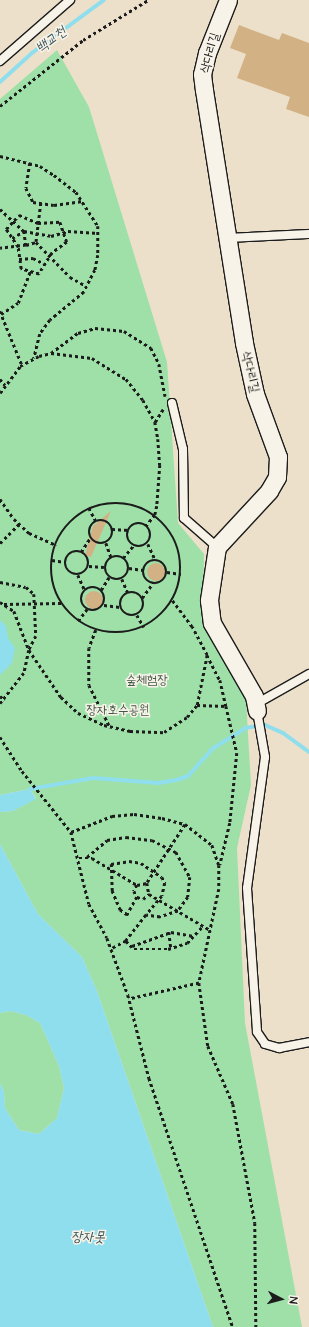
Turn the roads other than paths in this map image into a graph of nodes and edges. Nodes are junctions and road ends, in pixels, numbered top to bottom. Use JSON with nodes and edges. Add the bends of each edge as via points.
{"nodes":[{"id":1,"x":70,"y":0,"type":"edge"},
{"id":2,"x":228,"y":0,"type":"edge"},
{"id":3,"x":0,"y":62,"type":"edge"},
{"id":4,"x":309,"y":234,"type":"edge"},
{"id":5,"x":227,"y":238,"type":"junction"},
{"id":6,"x":172,"y":403,"type":"dead end"},
{"id":7,"x":217,"y":547,"type":"junction"},
{"id":8,"x":309,"y":674,"type":"edge"},
{"id":9,"x":256,"y":708,"type":"junction"},
{"id":10,"x":309,"y":1042,"type":"edge"}],
"edges":[{"from":1,"to":3,"type":"lane"},
{"from":2,"to":5,"type":"street","name":"삭다리길","via":[[202,74]]},
{"from":4,"to":5,"type":"lane"},
{"from":5,"to":7,"type":"street","name":"삭다리길","via":[[255,394],[278,457],[277,477],[270,491]]},
{"from":6,"to":7,"type":"lane","via":[[182,449],[184,518]]},
{"from":7,"to":9,"type":"street","via":[[209,600],[212,623],[254,696]]},
{"from":8,"to":9,"type":"lane"},
{"from":9,"to":10,"type":"lane","via":[[265,757],[247,888],[257,1032],[265,1044],[279,1048]]}]}
